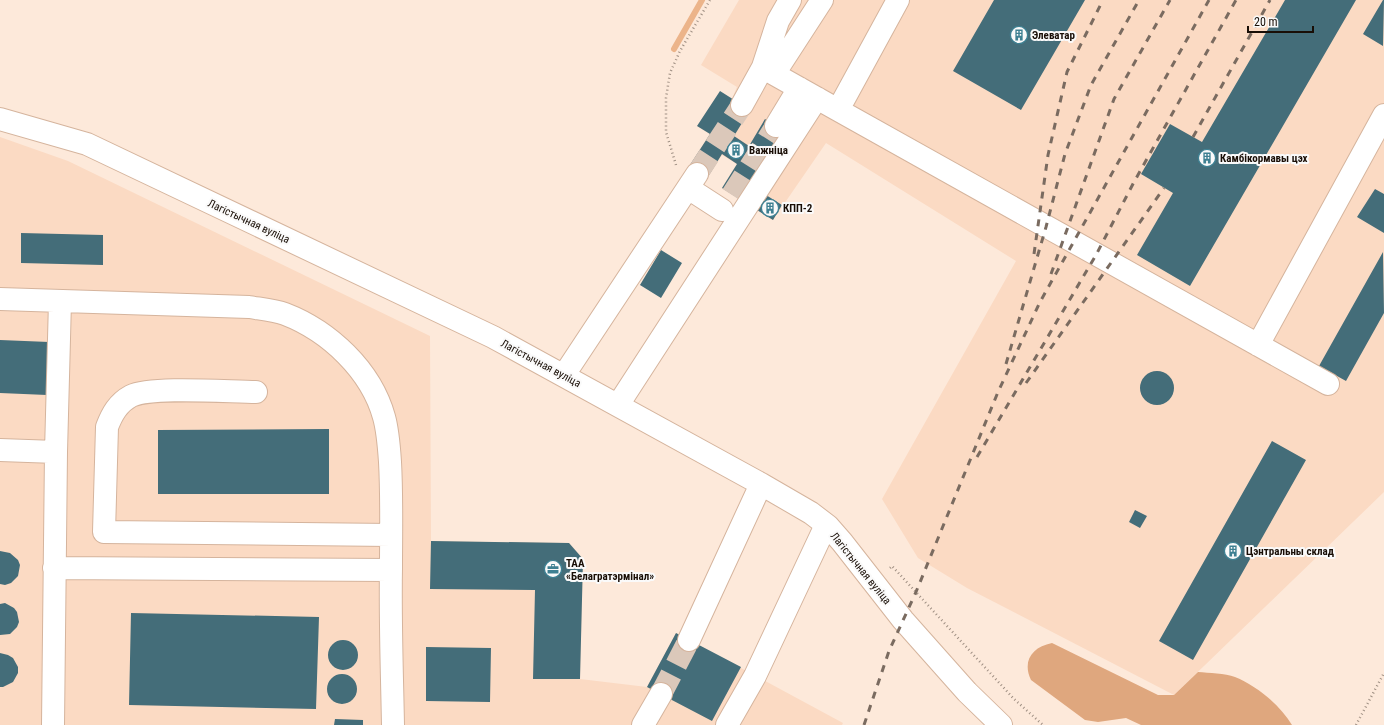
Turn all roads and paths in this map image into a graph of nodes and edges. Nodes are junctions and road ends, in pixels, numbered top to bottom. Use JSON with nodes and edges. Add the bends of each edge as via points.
{"nodes":[{"id":1,"x":710,"y":0,"type":"edge"},
{"id":2,"x":790,"y":0,"type":"edge"},
{"id":3,"x":822,"y":0,"type":"edge"},
{"id":4,"x":898,"y":0,"type":"edge"},
{"id":5,"x":769,"y":71,"type":"junction"},
{"id":6,"x":808,"y":93,"type":"junction"},
{"id":7,"x":742,"y":105,"type":"tunnel mouth"},
{"id":8,"x":838,"y":110,"type":"junction"},
{"id":9,"x":1384,"y":115,"type":"edge"},
{"id":10,"x":0,"y":119,"type":"edge"},
{"id":11,"x":776,"y":126,"type":"tunnel mouth"},
{"id":12,"x":693,"y":181,"type":"junction"},
{"id":13,"x":730,"y":208,"type":"junction"},
{"id":14,"x":0,"y":299,"type":"edge"},
{"id":15,"x":60,"y":301,"type":"junction"},
{"id":16,"x":1258,"y":345,"type":"junction"},
{"id":17,"x":564,"y":375,"type":"junction"},
{"id":18,"x":1328,"y":384,"type":"dead end"},
{"id":19,"x":256,"y":392,"type":"dead end"},
{"id":20,"x":618,"y":405,"type":"junction"},
{"id":21,"x":0,"y":450,"type":"edge"},
{"id":22,"x":56,"y":452,"type":"junction"},
{"id":23,"x":761,"y":484,"type":"junction"},
{"id":24,"x":826,"y":525,"type":"junction"},
{"id":25,"x":391,"y":535,"type":"junction"},
{"id":26,"x":54,"y":568,"type":"junction"},
{"id":27,"x":391,"y":570,"type":"junction"},
{"id":28,"x":870,"y":580,"type":"junction"},
{"id":29,"x":689,"y":640,"type":"tunnel mouth"},
{"id":30,"x":1384,"y":673,"type":"edge"},
{"id":31,"x":661,"y":694,"type":"tunnel mouth"},
{"id":32,"x":54,"y":725,"type":"edge"},
{"id":33,"x":393,"y":725,"type":"edge"},
{"id":34,"x":642,"y":725,"type":"edge"},
{"id":35,"x":727,"y":725,"type":"edge"},
{"id":36,"x":1001,"y":725,"type":"edge"},
{"id":37,"x":1043,"y":725,"type":"edge"},
{"id":38,"x":1356,"y":725,"type":"edge"}],
"edges":[{"from":1,"to":12,"type":"path","via":[[670,73],[666,98],[666,132],[677,170]]},
{"from":2,"to":5,"type":"street","via":[[778,21]]},
{"from":3,"to":5,"type":"street"},
{"from":4,"to":8,"type":"street"},
{"from":5,"to":6,"type":"street"},
{"from":5,"to":7,"type":"street"},
{"from":6,"to":8,"type":"street"},
{"from":6,"to":11,"type":"street"},
{"from":6,"to":13,"type":"street"},
{"from":8,"to":16,"type":"street"},
{"from":9,"to":16,"type":"street"},
{"from":10,"to":17,"type":"street","name":"Лагістычная вуліца","via":[[87,144],[492,337]]},
{"from":12,"to":13,"type":"street"},
{"from":12,"to":17,"type":"street"},
{"from":13,"to":20,"type":"street"},
{"from":14,"to":15,"type":"street"},
{"from":15,"to":22,"type":"street"},
{"from":15,"to":25,"type":"street","via":[[249,307],[283,313],[322,333],[359,369],[384,416],[391,483]]},
{"from":16,"to":18,"type":"street"},
{"from":17,"to":20,"type":"street","name":"Лагістычная вуліца"},
{"from":19,"to":25,"type":"street","via":[[155,391],[131,396],[120,404],[111,415],[107,427],[104,532]]},
{"from":20,"to":23,"type":"street","name":"Лагістычная вуліца"},
{"from":21,"to":22,"type":"street"},
{"from":22,"to":26,"type":"street"},
{"from":23,"to":24,"type":"street","name":"Лагістычная вуліца"},
{"from":23,"to":29,"type":"street"},
{"from":24,"to":28,"type":"street","name":"Лагістычная вуліца"},
{"from":24,"to":35,"type":"street","via":[[755,676]]},
{"from":25,"to":27,"type":"street"},
{"from":26,"to":27,"type":"street"},
{"from":26,"to":32,"type":"street"},
{"from":27,"to":33,"type":"street"},
{"from":28,"to":36,"type":"street","name":"Лагістычная вуліца","via":[[967,692]]},
{"from":28,"to":37,"type":"path","via":[[892,566],[1014,700]]},
{"from":30,"to":38,"type":"path"},
{"from":31,"to":34,"type":"street"}]}
